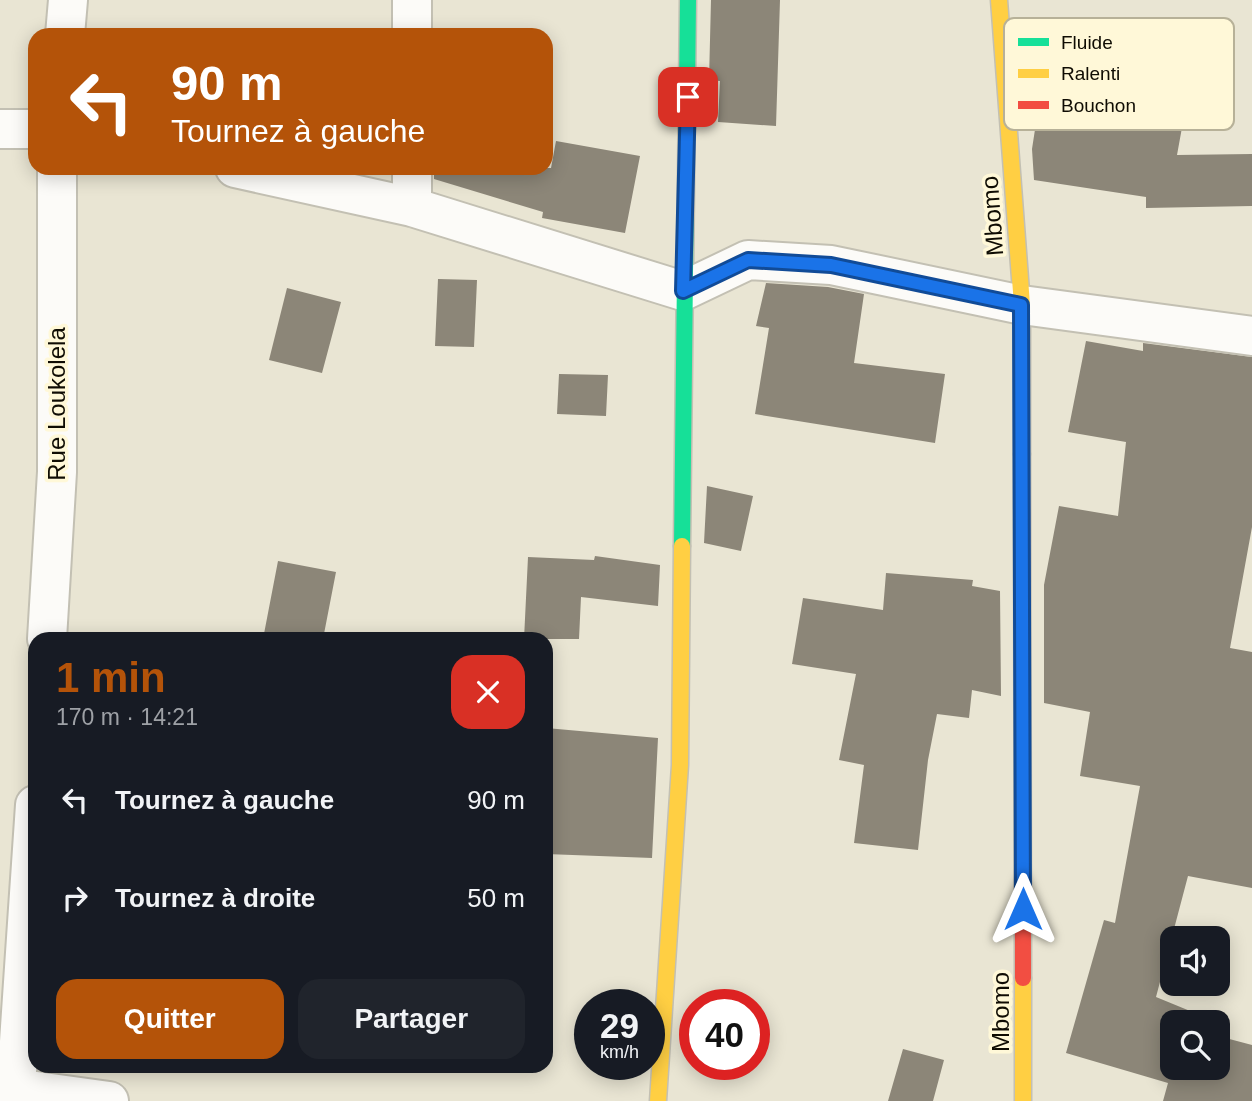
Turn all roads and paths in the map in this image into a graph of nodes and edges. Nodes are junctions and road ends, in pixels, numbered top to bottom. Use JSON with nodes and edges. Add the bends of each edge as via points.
{"nodes":[{"id":1,"x":68,"y":0,"type":"edge"},
{"id":2,"x":412,"y":0,"type":"edge"},
{"id":3,"x":688,"y":0,"type":"edge"},
{"id":4,"x":999,"y":0,"type":"edge"},
{"id":5,"x":66,"y":28,"type":"edge"},
{"id":6,"x":412,"y":28,"type":"edge"},
{"id":7,"x":1004,"y":69,"type":"edge"},
{"id":8,"x":0,"y":129,"type":"edge"},
{"id":9,"x":28,"y":129,"type":"edge"},
{"id":10,"x":1008,"y":130,"type":"edge"},
{"id":11,"x":57,"y":175,"type":"edge"},
{"id":12,"x":266,"y":175,"type":"edge"},
{"id":13,"x":412,"y":175,"type":"edge"},
{"id":14,"x":412,"y":207,"type":"junction"},
{"id":15,"x":683,"y":291,"type":"junction"},
{"id":16,"x":1021,"y":305,"type":"junction"},
{"id":17,"x":1252,"y":336,"type":"edge"},
{"id":18,"x":47,"y":632,"type":"edge"},
{"id":19,"x":28,"y":884,"type":"edge"},
{"id":20,"x":10,"y":1091,"type":"edge"},
{"id":21,"x":109,"y":1101,"type":"edge"},
{"id":22,"x":658,"y":1101,"type":"edge"},
{"id":23,"x":1023,"y":1101,"type":"edge"}],
"edges":[{"from":1,"to":5,"type":"street"},
{"from":2,"to":6,"type":"street"},
{"from":3,"to":15,"type":"street"},
{"from":4,"to":7,"type":"street","name":"Mbomo"},
{"from":8,"to":9,"type":"street"},
{"from":10,"to":16,"type":"street","name":"Mbomo"},
{"from":11,"to":18,"type":"street","name":"Rue Loukolela","via":[[57,472]]},
{"from":12,"to":14,"type":"street"},
{"from":13,"to":14,"type":"street"},
{"from":14,"to":15,"type":"street"},
{"from":15,"to":16,"type":"street","via":[[748,260],[831,265]]},
{"from":15,"to":22,"type":"street","via":[[680,765]]},
{"from":16,"to":17,"type":"street"},
{"from":16,"to":23,"type":"street","name":"Mbomo"},
{"from":19,"to":20,"type":"street"},
{"from":20,"to":21,"type":"street"}]}
